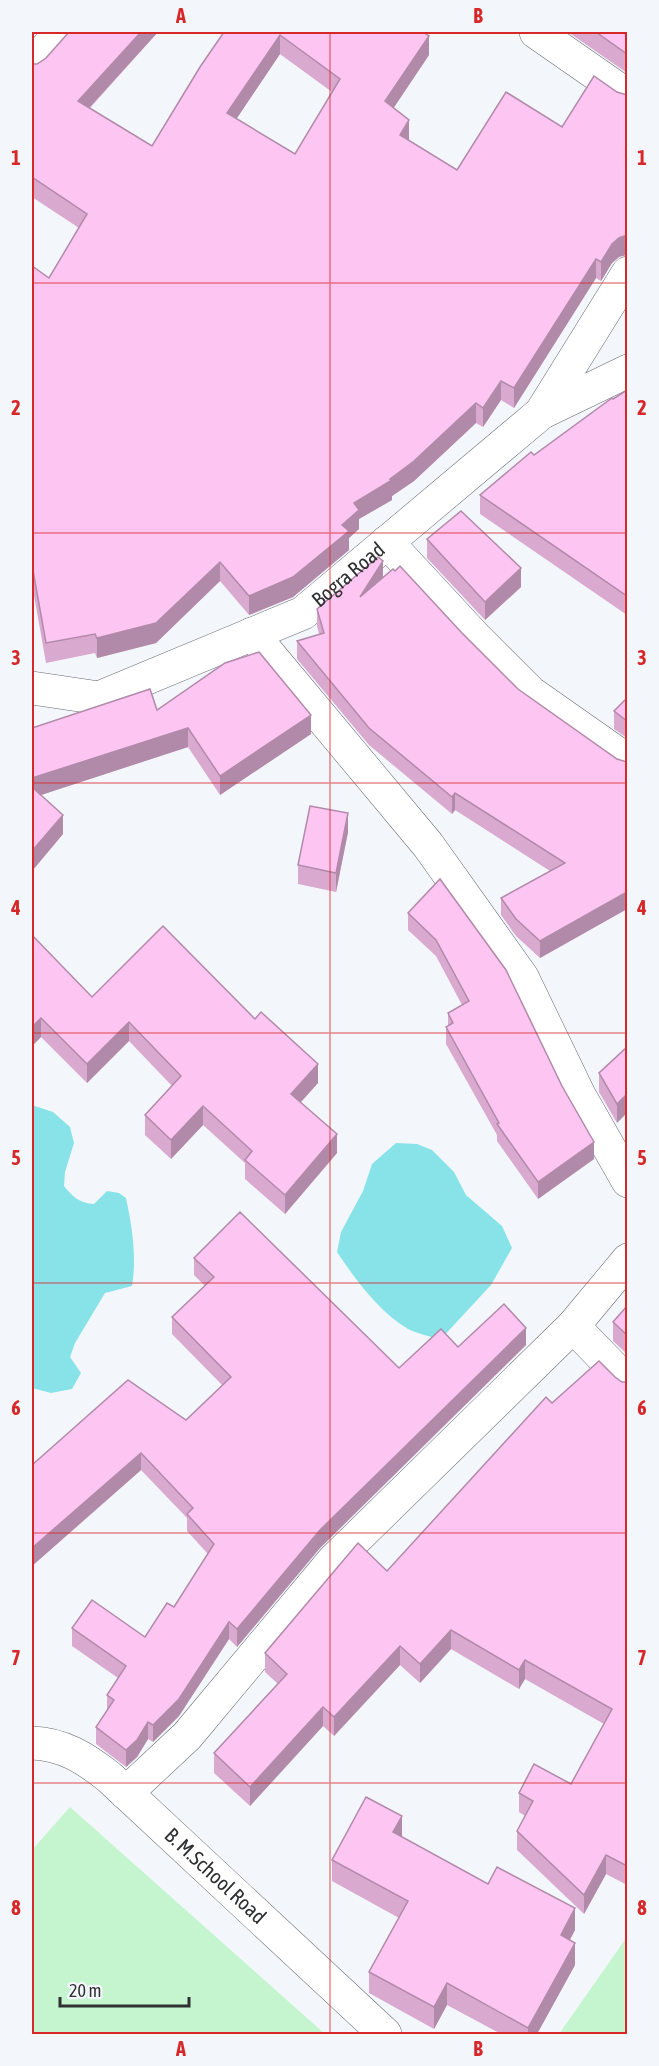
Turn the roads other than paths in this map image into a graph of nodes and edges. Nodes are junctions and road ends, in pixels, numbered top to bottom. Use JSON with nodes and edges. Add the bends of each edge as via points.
{"nodes":[{"id":1,"x":61,"y":32,"type":"edge"},
{"id":2,"x":536,"y":32,"type":"edge"},
{"id":3,"x":32,"y":65,"type":"edge"},
{"id":4,"x":627,"y":96,"type":"edge"},
{"id":5,"x":627,"y":273,"type":"edge"},
{"id":6,"x":627,"y":371,"type":"edge"},
{"id":7,"x":542,"y":413,"type":"junction"},
{"id":8,"x":387,"y":542,"type":"junction"},
{"id":9,"x":252,"y":634,"type":"junction"},
{"id":10,"x":32,"y":688,"type":"edge"},
{"id":11,"x":627,"y":761,"type":"edge"},
{"id":12,"x":627,"y":1181,"type":"edge"},
{"id":13,"x":627,"y":1260,"type":"edge"},
{"id":14,"x":573,"y":1326,"type":"junction"},
{"id":15,"x":627,"y":1383,"type":"edge"},
{"id":16,"x":32,"y":1743,"type":"edge"},
{"id":17,"x":126,"y":1793,"type":"junction"},
{"id":18,"x":385,"y":2034,"type":"edge"}],
"edges":[{"from":1,"to":3,"type":"street"},
{"from":2,"to":4,"type":"street"},
{"from":5,"to":7,"type":"street"},
{"from":6,"to":7,"type":"street","name":"Bogra Road"},
{"from":7,"to":8,"type":"street","name":"Bogra Road"},
{"from":8,"to":9,"type":"street","name":"Bogra Road","via":[[303,613]]},
{"from":8,"to":11,"type":"street","via":[[531,693]]},
{"from":9,"to":10,"type":"street","name":"Bogra Road","via":[[99,698]]},
{"from":9,"to":12,"type":"street","via":[[428,844],[522,977],[579,1095]]},
{"from":13,"to":14,"type":"street"},
{"from":14,"to":15,"type":"street"},
{"from":14,"to":17,"type":"street","via":[[333,1561],[187,1736]]},
{"from":16,"to":17,"type":"street","name":"B. M.School Road","via":[[56,1746],[86,1759]]},
{"from":17,"to":18,"type":"street","name":"B. M.School Road"}]}
